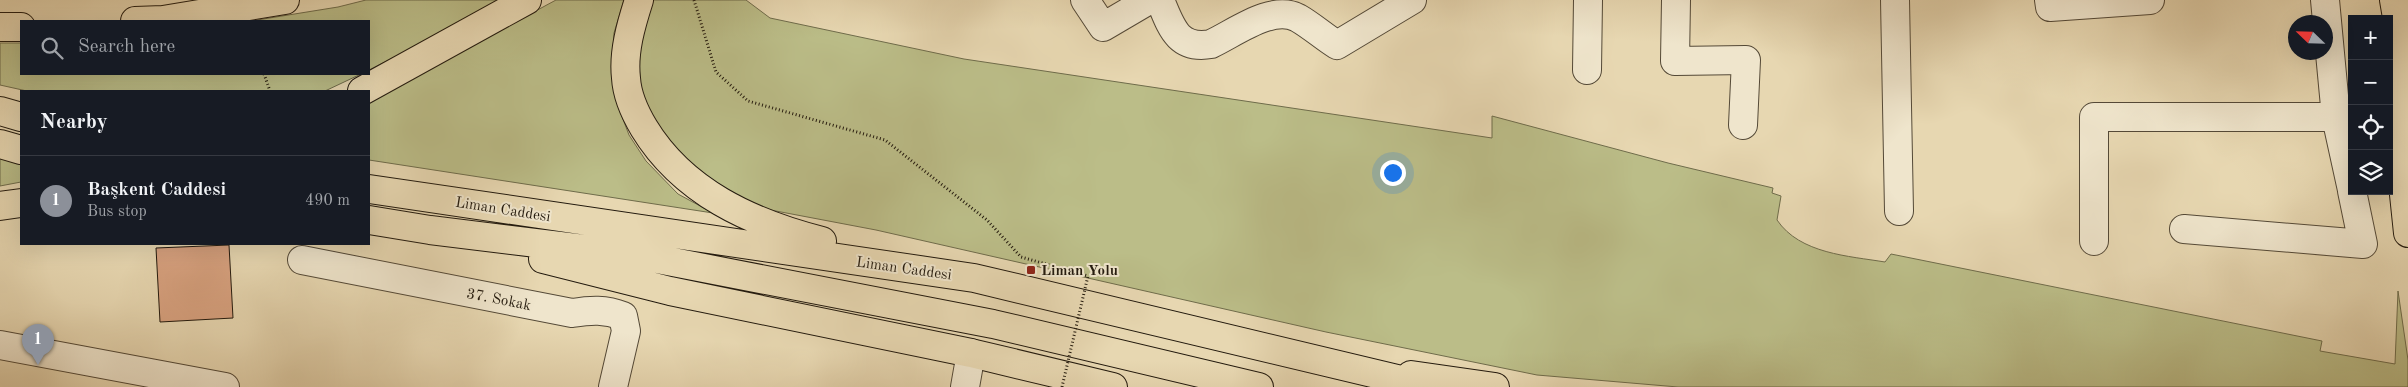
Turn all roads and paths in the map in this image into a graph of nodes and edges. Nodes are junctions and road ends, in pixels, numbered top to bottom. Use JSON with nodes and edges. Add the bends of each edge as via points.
{"nodes":[{"id":1,"x":285,"y":0,"type":"edge"},
{"id":2,"x":527,"y":0,"type":"edge"},
{"id":3,"x":639,"y":0,"type":"edge"},
{"id":4,"x":694,"y":0,"type":"edge"},
{"id":5,"x":1085,"y":0,"type":"edge"},
{"id":6,"x":1149,"y":0,"type":"edge"},
{"id":7,"x":1160,"y":0,"type":"edge"},
{"id":8,"x":1412,"y":0,"type":"edge"},
{"id":9,"x":1588,"y":0,"type":"edge"},
{"id":10,"x":1676,"y":0,"type":"edge"},
{"id":11,"x":1895,"y":0,"type":"edge"},
{"id":12,"x":2049,"y":0,"type":"edge"},
{"id":13,"x":2150,"y":0,"type":"edge"},
{"id":14,"x":2325,"y":0,"type":"edge"},
{"id":15,"x":2394,"y":0,"type":"edge"},
{"id":16,"x":163,"y":20,"type":"edge"},
{"id":17,"x":0,"y":27,"type":"edge"},
{"id":18,"x":20,"y":27,"type":"edge"},
{"id":19,"x":1587,"y":70,"type":"dead end"},
{"id":20,"x":2406,"y":74,"type":"edge"},
{"id":21,"x":264,"y":75,"type":"edge"},
{"id":22,"x":270,"y":90,"type":"edge"},
{"id":23,"x":364,"y":90,"type":"edge"},
{"id":24,"x":0,"y":111,"type":"edge"},
{"id":25,"x":2336,"y":116,"type":"junction"},
{"id":26,"x":20,"y":117,"type":"edge"},
{"id":27,"x":1743,"y":126,"type":"dead end"},
{"id":28,"x":0,"y":144,"type":"edge"},
{"id":29,"x":20,"y":150,"type":"edge"},
{"id":30,"x":2348,"y":172,"type":"edge"},
{"id":31,"x":370,"y":189,"type":"edge"},
{"id":32,"x":2353,"y":195,"type":"edge"},
{"id":33,"x":20,"y":203,"type":"edge"},
{"id":34,"x":0,"y":206,"type":"edge"},
{"id":35,"x":1899,"y":211,"type":"dead end"},
{"id":36,"x":370,"y":220,"type":"edge"},
{"id":37,"x":2184,"y":229,"type":"dead end"},
{"id":38,"x":430,"y":230,"type":"junction"},
{"id":39,"x":2408,"y":232,"type":"edge"},
{"id":40,"x":2094,"y":241,"type":"dead end"},
{"id":41,"x":302,"y":260,"type":"dead end"},
{"id":42,"x":974,"y":278,"type":"junction"},
{"id":43,"x":0,"y":345,"type":"edge"},
{"id":44,"x":971,"y":353,"type":"junction"},
{"id":45,"x":1311,"y":360,"type":"junction"},
{"id":46,"x":174,"y":382,"type":"edge"},
{"id":47,"x":225,"y":387,"type":"edge"},
{"id":48,"x":613,"y":387,"type":"edge"},
{"id":49,"x":965,"y":387,"type":"edge"},
{"id":50,"x":1062,"y":387,"type":"edge"},
{"id":51,"x":1113,"y":387,"type":"edge"},
{"id":52,"x":1259,"y":387,"type":"edge"},
{"id":53,"x":1431,"y":387,"type":"edge"},
{"id":54,"x":1495,"y":387,"type":"edge"}],
"edges":[{"from":1,"to":16,"type":"main road"},
{"from":2,"to":23,"type":"main road"},
{"from":3,"to":42,"type":"main road","via":[[628,32],[626,78],[634,111],[657,149],[686,180],[730,208],[788,232]]},
{"from":4,"to":50,"type":"path","bridge":true,"via":[[716,72],[748,101],[884,140],[988,220],[1021,257],[1088,276]]},
{"from":5,"to":6,"type":"street","via":[[1103,27]]},
{"from":7,"to":8,"type":"street","via":[[1174,32],[1189,43],[1204,46],[1266,16],[1282,14],[1297,18],[1337,45]]},
{"from":9,"to":19,"type":"street"},
{"from":10,"to":27,"type":"street","via":[[1675,61],[1746,60]]},
{"from":11,"to":35,"type":"street"},
{"from":12,"to":13,"type":"street","via":[[2050,7]]},
{"from":14,"to":25,"type":"street"},
{"from":15,"to":20,"type":"main road"},
{"from":17,"to":18,"type":"main road"},
{"from":20,"to":39,"type":"main road","via":[[2400,112],[2400,156]]},
{"from":21,"to":22,"type":"path"},
{"from":24,"to":26,"type":"main road"},
{"from":25,"to":30,"type":"street"},
{"from":25,"to":40,"type":"street","via":[[2094,117]]},
{"from":28,"to":29,"type":"main road"},
{"from":31,"to":42,"type":"main road","name":"Liman Caddesi"},
{"from":32,"to":37,"type":"street","via":[[2363,244]]},
{"from":33,"to":34,"type":"main road"},
{"from":36,"to":38,"type":"main road","name":"Liman Caddesi"},
{"from":38,"to":44,"type":"main road","via":[[670,291]]},
{"from":38,"to":52,"type":"main road","name":"Liman Caddesi","via":[[642,256],[993,324]]},
{"from":41,"to":48,"type":"street","name":"37. Sokak","via":[[572,313],[610,310],[623,316],[626,331]]},
{"from":42,"to":45,"type":"main road","name":"Liman Caddesi"},
{"from":43,"to":46,"type":"street"},
{"from":44,"to":49,"type":"street"},
{"from":44,"to":51,"type":"main road"},
{"from":45,"to":53,"type":"main road","name":"Liman Caddesi"},
{"from":45,"to":54,"type":"main road"},
{"from":46,"to":47,"type":"street"}]}
